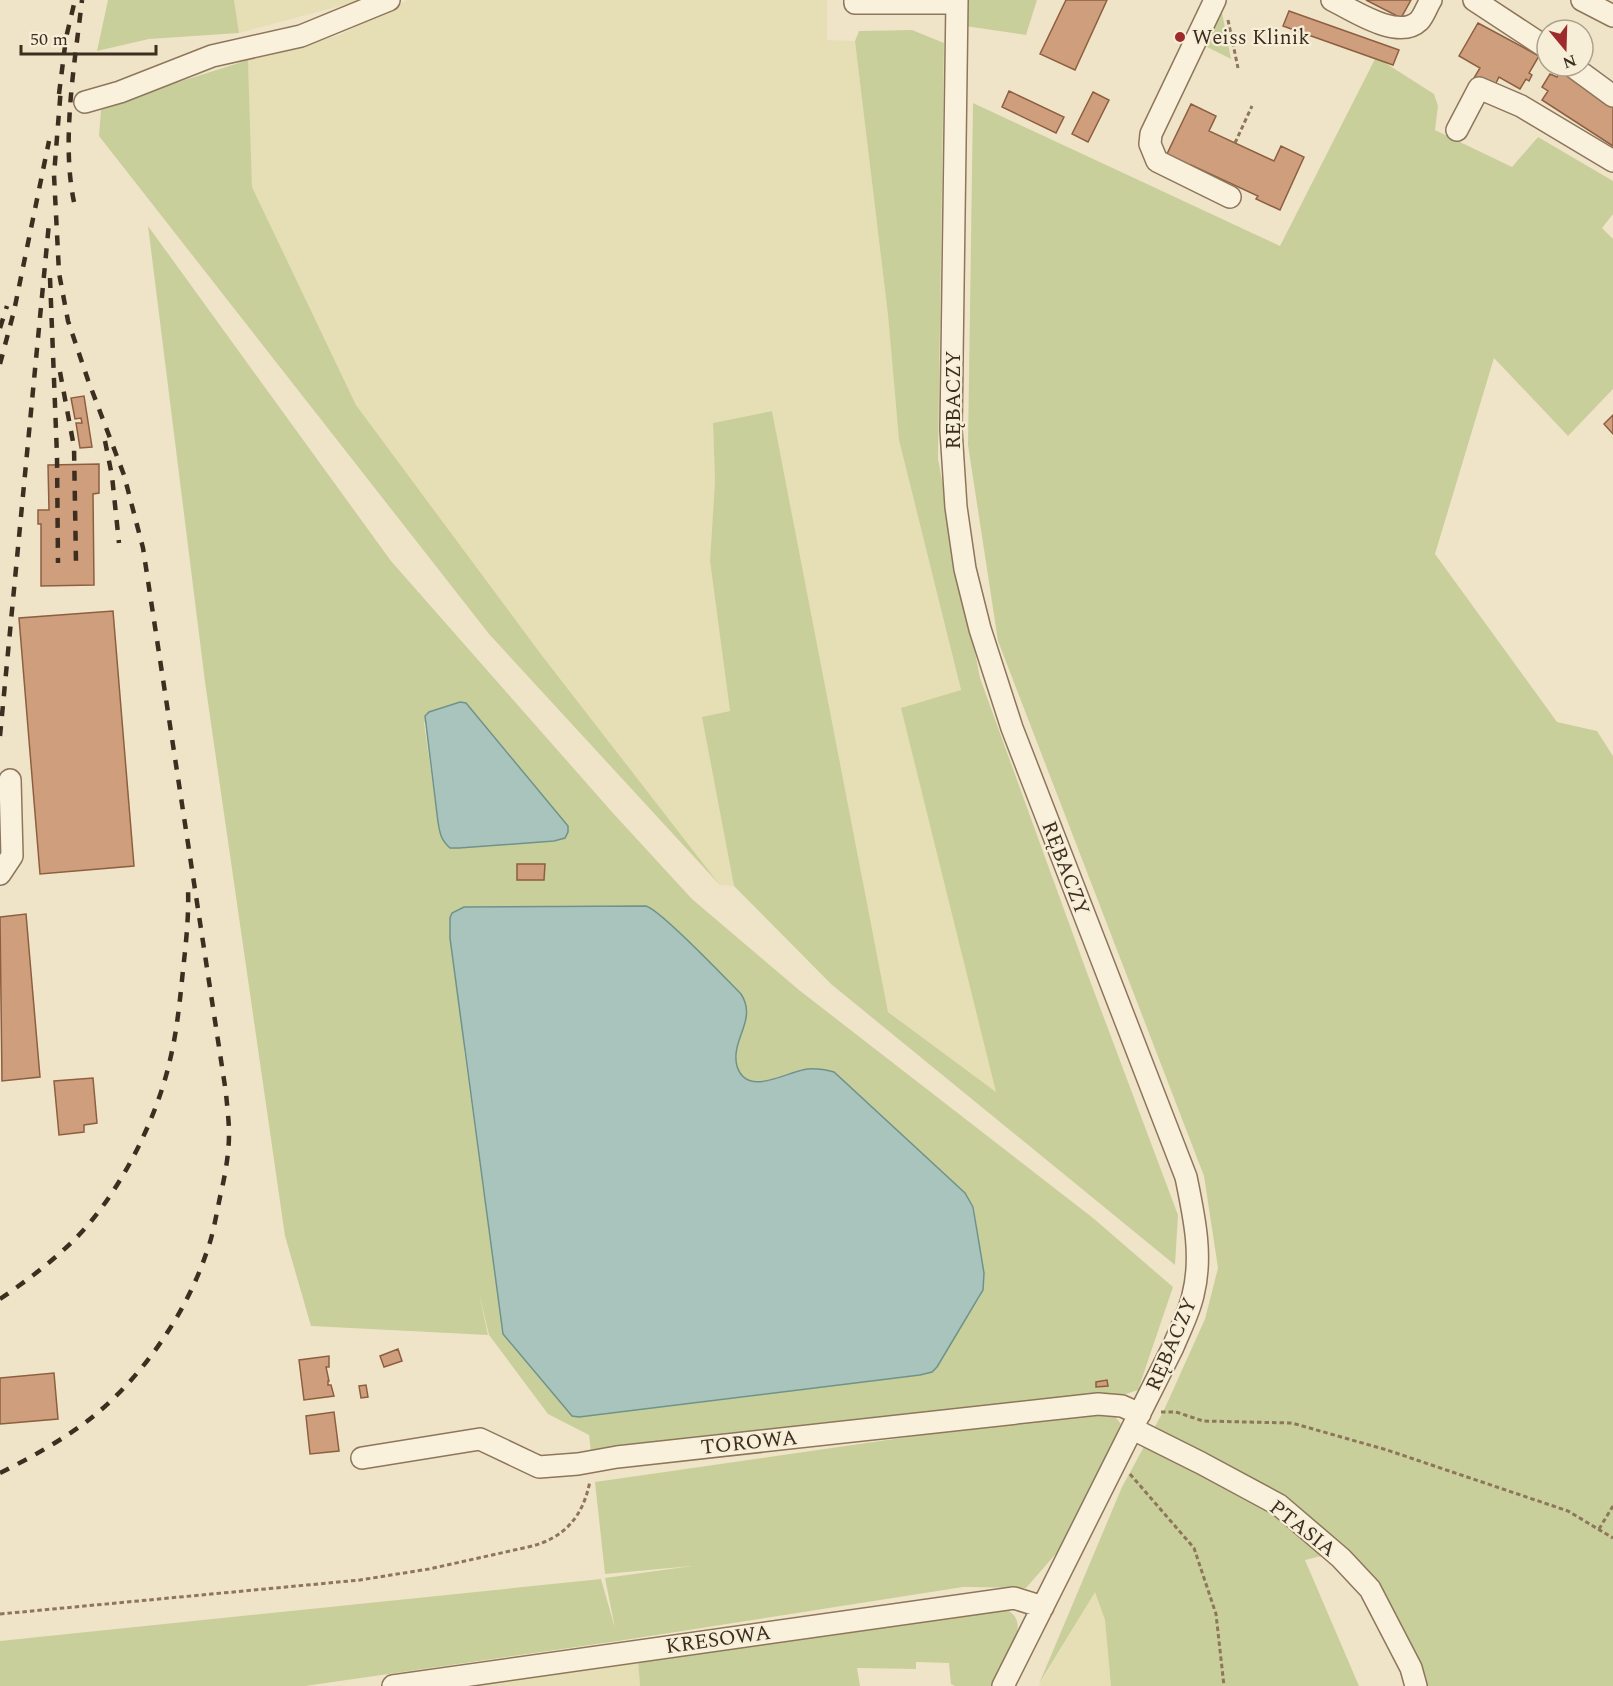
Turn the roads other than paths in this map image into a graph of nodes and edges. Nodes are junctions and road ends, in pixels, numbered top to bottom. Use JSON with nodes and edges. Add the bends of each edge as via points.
{"nodes":[{"id":1,"x":389,"y":0,"type":"edge"},
{"id":2,"x":855,"y":0,"type":"edge"},
{"id":3,"x":1332,"y":0,"type":"edge"},
{"id":4,"x":1431,"y":0,"type":"edge"},
{"id":5,"x":1474,"y":0,"type":"edge"},
{"id":6,"x":1582,"y":0,"type":"edge"},
{"id":7,"x":957,"y":2,"type":"edge"},
{"id":8,"x":1221,"y":6,"type":"edge"},
{"id":9,"x":1613,"y":15,"type":"edge"},
{"id":10,"x":1535,"y":40,"type":"edge"},
{"id":11,"x":1588,"y":78,"type":"edge"},
{"id":12,"x":1613,"y":96,"type":"edge"},
{"id":13,"x":86,"y":102,"type":"dead end"},
{"id":14,"x":1457,"y":130,"type":"dead end"},
{"id":15,"x":1613,"y":161,"type":"edge"},
{"id":16,"x":1230,"y":197,"type":"dead end"},
{"id":17,"x":10,"y":780,"type":"dead end"},
{"id":18,"x":0,"y":874,"type":"edge"},
{"id":19,"x":1142,"y":1418,"type":"junction"},
{"id":20,"x":362,"y":1458,"type":"dead end"},
{"id":21,"x":1043,"y":1607,"type":"junction"},
{"id":22,"x":393,"y":1686,"type":"edge"},
{"id":23,"x":1002,"y":1686,"type":"edge"},
{"id":24,"x":1416,"y":1686,"type":"edge"}],
"edges":[{"from":1,"to":13,"type":"street","via":[[301,36],[212,56]]},
{"from":2,"to":7,"type":"street"},
{"from":3,"to":4,"type":"street","via":[[1391,28],[1407,28],[1419,20]]},
{"from":5,"to":10,"type":"street"},
{"from":6,"to":9,"type":"street"},
{"from":7,"to":19,"type":"street","name":"RĘBACZY","via":[[951,430],[965,569],[1012,728],[1185,1177],[1195,1217],[1198,1256],[1193,1296]]},
{"from":8,"to":16,"type":"street","via":[[1151,134],[1150,144],[1157,161]]},
{"from":11,"to":12,"type":"street"},
{"from":14,"to":15,"type":"street","via":[[1479,88],[1521,106]]},
{"from":17,"to":18,"type":"street","via":[[12,856]]},
{"from":19,"to":20,"type":"street","name":"TOROWA","via":[[1122,1406],[1098,1404],[539,1467],[480,1439]]},
{"from":19,"to":21,"type":"street","name":"RĘBACZY"},
{"from":19,"to":24,"type":"street","name":"PTASIA","via":[[1201,1463],[1279,1505],[1341,1558],[1370,1589],[1411,1668]]},
{"from":21,"to":22,"type":"street","name":"KRESOWA","via":[[1014,1598]]},
{"from":21,"to":23,"type":"street","name":"RĘBACZY"}]}
